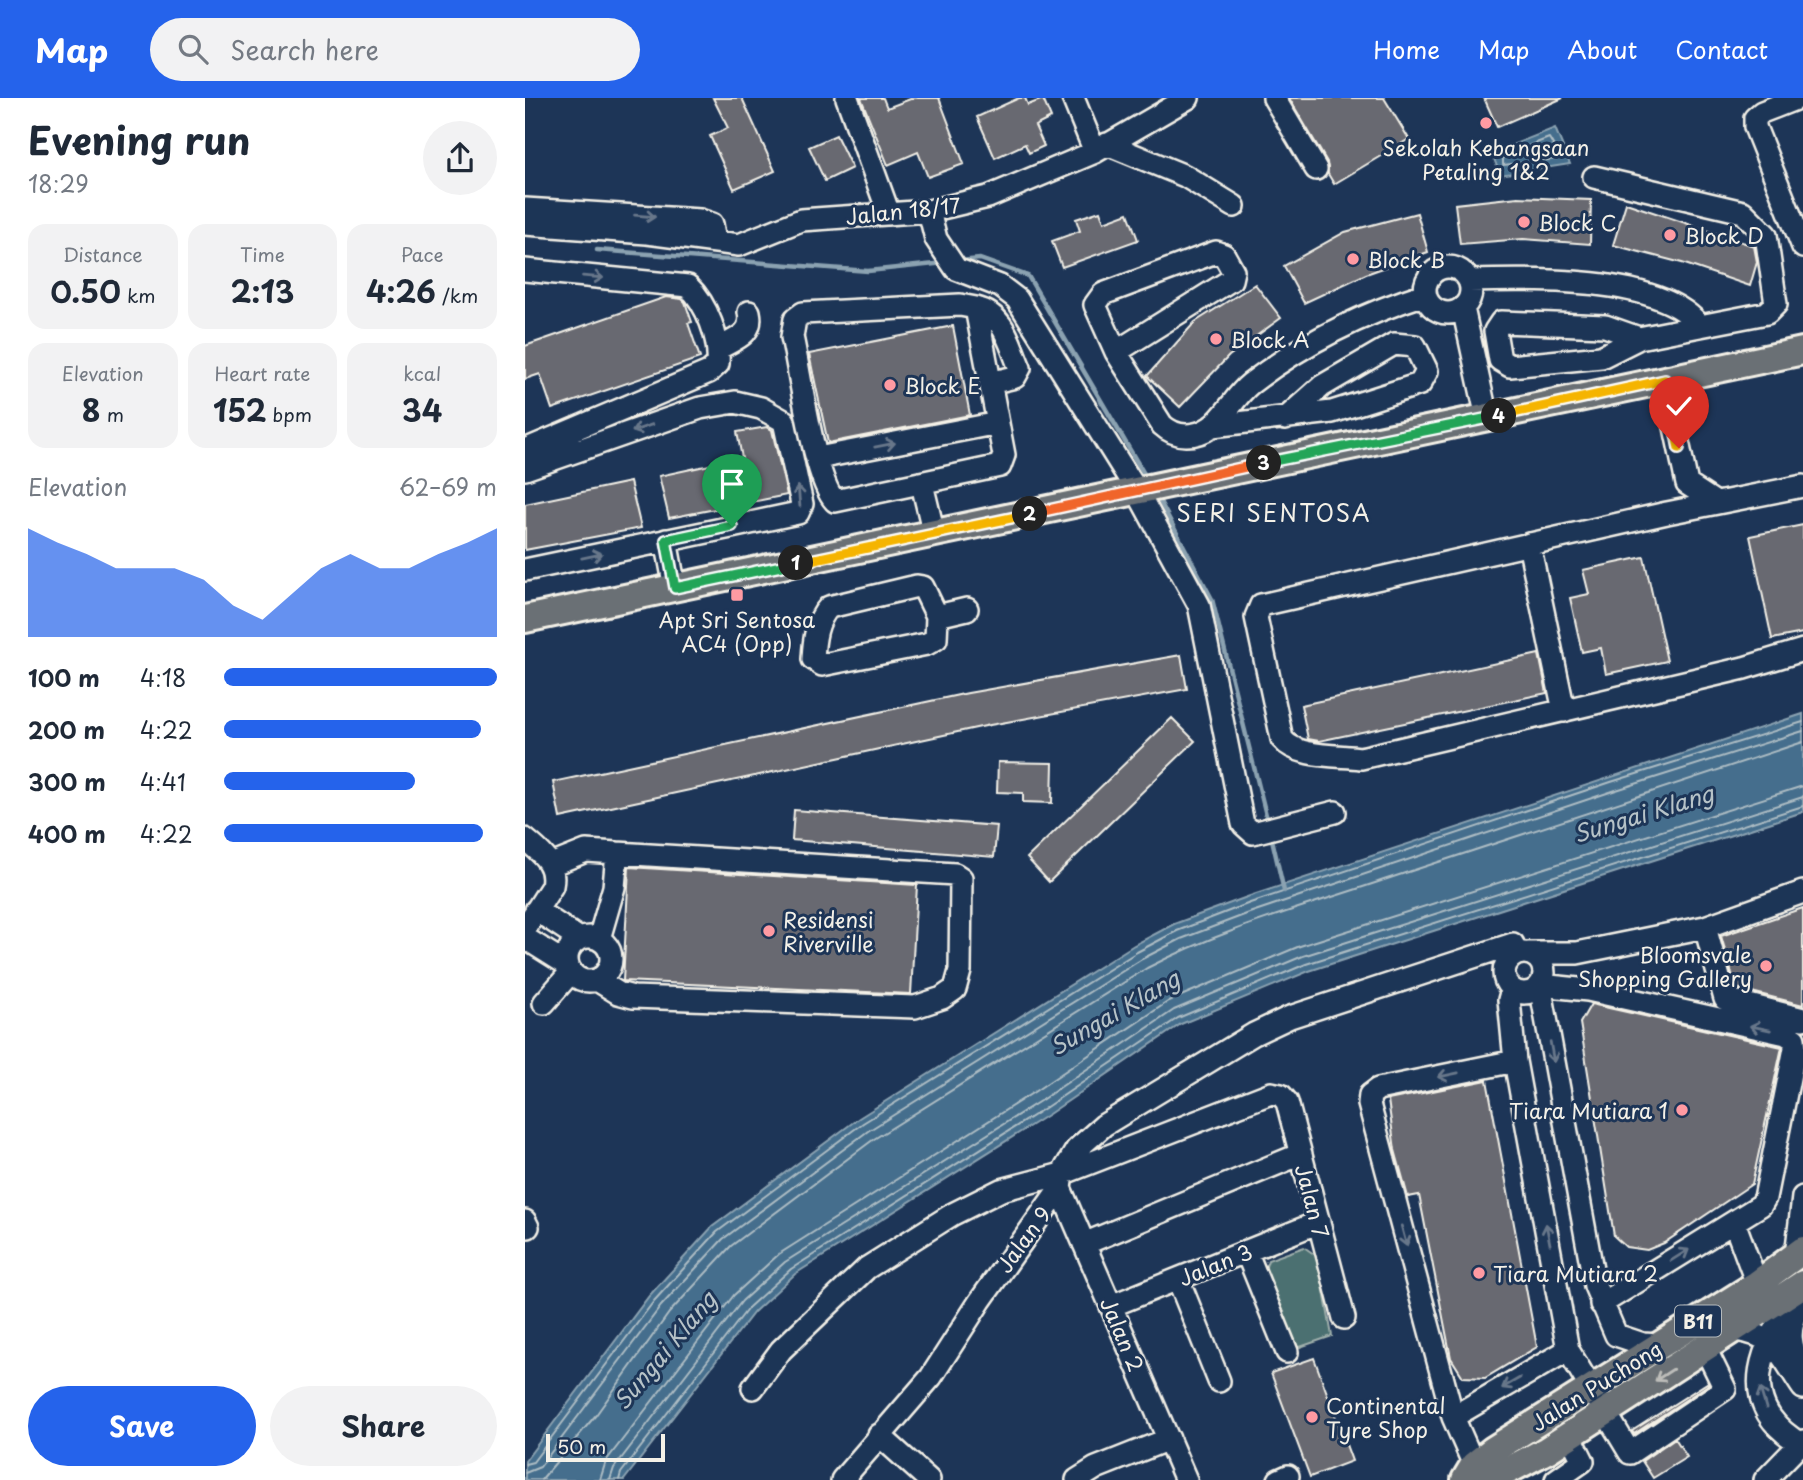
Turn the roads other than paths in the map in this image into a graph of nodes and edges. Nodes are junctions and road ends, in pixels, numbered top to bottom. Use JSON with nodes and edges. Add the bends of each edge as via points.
{"nodes":[{"id":1,"x":848,"y":98,"type":"edge"},
{"id":2,"x":1073,"y":98,"type":"edge"},
{"id":3,"x":1188,"y":98,"type":"edge"},
{"id":4,"x":1274,"y":98,"type":"edge"},
{"id":5,"x":1798,"y":98,"type":"edge"},
{"id":6,"x":1101,"y":148,"type":"junction"},
{"id":7,"x":1316,"y":169,"type":"dead end"},
{"id":8,"x":1594,"y":177,"type":"dead end"},
{"id":9,"x":1234,"y":206,"type":"dead end"},
{"id":10,"x":525,"y":209,"type":"edge"},
{"id":11,"x":929,"y":211,"type":"junction"},
{"id":12,"x":889,"y":214,"type":"junction"},
{"id":13,"x":554,"y":216,"type":"junction"},
{"id":14,"x":525,"y":224,"type":"edge"},
{"id":15,"x":1803,"y":247,"type":"edge"},
{"id":16,"x":525,"y":270,"type":"edge"},
{"id":17,"x":1469,"y":281,"type":"junction"},
{"id":18,"x":1425,"y":294,"type":"junction"},
{"id":19,"x":975,"y":308,"type":"junction"},
{"id":20,"x":1456,"y":311,"type":"junction"},
{"id":21,"x":750,"y":312,"type":"dead end"},
{"id":22,"x":1700,"y":326,"type":"junction"},
{"id":23,"x":1639,"y":338,"type":"junction"},
{"id":24,"x":719,"y":348,"type":"junction"},
{"id":25,"x":1803,"y":351,"type":"edge"},
{"id":26,"x":1116,"y":352,"type":"junction"},
{"id":27,"x":1665,"y":380,"type":"junction"},
{"id":28,"x":990,"y":383,"type":"junction"},
{"id":29,"x":1286,"y":419,"type":"junction"},
{"id":30,"x":1480,"y":419,"type":"junction"},
{"id":31,"x":998,"y":423,"type":"junction"},
{"id":32,"x":1212,"y":426,"type":"junction"},
{"id":33,"x":525,"y":450,"type":"edge"},
{"id":34,"x":818,"y":458,"type":"junction"},
{"id":35,"x":525,"y":469,"type":"edge"},
{"id":36,"x":922,"y":484,"type":"junction"},
{"id":37,"x":1687,"y":484,"type":"junction"},
{"id":38,"x":1803,"y":486,"type":"edge"},
{"id":39,"x":1137,"y":491,"type":"junction"},
{"id":40,"x":1716,"y":503,"type":"junction"},
{"id":41,"x":1667,"y":513,"type":"junction"},
{"id":42,"x":934,"y":534,"type":"junction"},
{"id":43,"x":666,"y":540,"type":"junction"},
{"id":44,"x":1529,"y":544,"type":"junction"},
{"id":45,"x":525,"y":570,"type":"edge"},
{"id":46,"x":675,"y":588,"type":"junction"},
{"id":47,"x":967,"y":609,"type":"dead end"},
{"id":48,"x":937,"y":616,"type":"junction"},
{"id":49,"x":525,"y":619,"type":"edge"},
{"id":50,"x":1803,"y":650,"type":"edge"},
{"id":51,"x":1564,"y":712,"type":"junction"},
{"id":52,"x":1335,"y":812,"type":"dead end"},
{"id":53,"x":525,"y":839,"type":"edge"},
{"id":54,"x":617,"y":853,"type":"junction"},
{"id":55,"x":551,"y":865,"type":"junction"},
{"id":56,"x":1803,"y":892,"type":"edge"},
{"id":57,"x":531,"y":919,"type":"edge"},
{"id":58,"x":1705,"y":927,"type":"junction"},
{"id":59,"x":525,"y":938,"type":"edge"},
{"id":60,"x":590,"y":939,"type":"junction"},
{"id":61,"x":1521,"y":948,"type":"junction"},
{"id":62,"x":1577,"y":953,"type":"junction"},
{"id":63,"x":569,"y":969,"type":"junction"},
{"id":64,"x":597,"y":980,"type":"junction"},
{"id":65,"x":1542,"y":981,"type":"junction"},
{"id":66,"x":1512,"y":989,"type":"junction"},
{"id":67,"x":544,"y":1003,"type":"dead end"},
{"id":68,"x":1803,"y":1019,"type":"edge"},
{"id":69,"x":1515,"y":1061,"type":"junction"},
{"id":70,"x":1301,"y":1154,"type":"junction"},
{"id":71,"x":1061,"y":1181,"type":"junction"},
{"id":72,"x":1803,"y":1198,"type":"edge"},
{"id":73,"x":1319,"y":1222,"type":"junction"},
{"id":74,"x":1734,"y":1222,"type":"junction"},
{"id":75,"x":1084,"y":1244,"type":"junction"},
{"id":76,"x":1246,"y":1251,"type":"junction"},
{"id":77,"x":1799,"y":1253,"type":"edge"},
{"id":78,"x":1178,"y":1279,"type":"junction"},
{"id":79,"x":1757,"y":1284,"type":"junction"},
{"id":80,"x":1803,"y":1284,"type":"edge"},
{"id":81,"x":1803,"y":1289,"type":"edge"},
{"id":82,"x":1598,"y":1295,"type":"junction"},
{"id":83,"x":1560,"y":1299,"type":"junction"},
{"id":84,"x":1803,"y":1303,"type":"edge"},
{"id":85,"x":1111,"y":1306,"type":"junction"},
{"id":86,"x":1344,"y":1318,"type":"dead end"},
{"id":87,"x":1735,"y":1329,"type":"junction"},
{"id":88,"x":1769,"y":1339,"type":"junction"},
{"id":89,"x":1659,"y":1345,"type":"junction"},
{"id":90,"x":1705,"y":1348,"type":"junction"},
{"id":91,"x":1568,"y":1350,"type":"junction"},
{"id":92,"x":1287,"y":1352,"type":"dead end"},
{"id":93,"x":1802,"y":1379,"type":"edge"},
{"id":94,"x":1219,"y":1381,"type":"dead end"},
{"id":95,"x":753,"y":1388,"type":"dead end"},
{"id":96,"x":1591,"y":1388,"type":"junction"},
{"id":97,"x":1605,"y":1412,"type":"junction"},
{"id":98,"x":1453,"y":1417,"type":"junction"},
{"id":99,"x":1570,"y":1435,"type":"junction"},
{"id":100,"x":879,"y":1436,"type":"junction"},
{"id":101,"x":1169,"y":1439,"type":"junction"},
{"id":102,"x":1802,"y":1443,"type":"edge"},
{"id":103,"x":1476,"y":1475,"type":"edge"},
{"id":104,"x":842,"y":1480,"type":"edge"},
{"id":105,"x":929,"y":1480,"type":"edge"},
{"id":106,"x":1077,"y":1480,"type":"edge"},
{"id":107,"x":1186,"y":1480,"type":"edge"},
{"id":108,"x":1556,"y":1480,"type":"edge"},
{"id":109,"x":1765,"y":1480,"type":"edge"}],
"edges":[{"from":1,"to":12,"type":"street"},
{"from":2,"to":6,"type":"street"},
{"from":3,"to":6,"type":"street","name":"Jalan 18/17"},
{"from":4,"to":7,"type":"street"},
{"from":5,"to":15,"type":"street","via":[[1762,112],[1755,118],[1755,127]]},
{"from":6,"to":9,"type":"street","via":[[1185,176]]},
{"from":6,"to":11,"type":"street","name":"Jalan 18/17","via":[[988,197]]},
{"from":8,"to":22,"type":"street","via":[[1743,212],[1766,235],[1776,304],[1767,313]]},
{"from":10,"to":13,"type":"street"},
{"from":11,"to":12,"type":"street","name":"Jalan 18/17"},
{"from":11,"to":39,"type":"street","via":[[941,249],[956,269],[1000,286],[1017,299]]},
{"from":12,"to":13,"type":"street","name":"Jalan 18/17","via":[[801,220],[748,243]]},
{"from":13,"to":14,"type":"street"},
{"from":16,"to":24,"type":"street","one_way":true,"via":[[688,286],[698,296]]},
{"from":17,"to":18,"type":"street","via":[[1456,269],[1439,269],[1429,277]]},
{"from":17,"to":20,"type":"street","via":[[1470,297]]},
{"from":17,"to":22,"type":"street","via":[[1528,279],[1626,288],[1689,311]]},
{"from":18,"to":20,"type":"street","via":[[1436,310]]},
{"from":18,"to":32,"type":"street","via":[[1374,310],[1291,356],[1250,384]]},
{"from":19,"to":28,"type":"street"},
{"from":19,"to":28,"type":"street","via":[[999,319],[1020,368],[1015,377]]},
{"from":19,"to":34,"type":"street","via":[[803,313],[795,319],[792,337]]},
{"from":20,"to":30,"type":"street"},
{"from":21,"to":24,"type":"street","via":[[747,332]]},
{"from":22,"to":23,"type":"street"},
{"from":23,"to":23,"type":"street","via":[[1601,356],[1510,366],[1500,360],[1495,331],[1501,322],[1605,326]]},
{"from":24,"to":33,"type":"street","via":[[718,364],[709,372]]},
{"from":25,"to":27,"type":"main road"},
{"from":26,"to":26,"type":"street","via":[[1095,305],[1103,294],[1216,252],[1224,255],[1233,271],[1231,280]]},
{"from":26,"to":32,"type":"street","via":[[1170,432],[1195,434]]},
{"from":27,"to":30,"type":"main road"},
{"from":27,"to":37,"type":"street"},
{"from":28,"to":31,"type":"street"},
{"from":29,"to":29,"type":"street","via":[[1332,412],[1420,384],[1427,371],[1415,346],[1394,344],[1322,386]]},
{"from":29,"to":32,"type":"street"},
{"from":30,"to":39,"type":"main road"},
{"from":34,"to":31,"type":"street","one_way":true},
{"from":31,"to":36,"type":"street","via":[[1004,454],[1000,467]]},
{"from":34,"to":36,"type":"street","via":[[826,492],[835,501]]},
{"from":43,"to":35,"type":"street","one_way":true,"via":[[798,513],[802,504],[784,421],[761,408],[735,402],[700,408]]},
{"from":36,"to":42,"type":"street"},
{"from":37,"to":40,"type":"street"},
{"from":37,"to":41,"type":"street"},
{"from":38,"to":40,"type":"street"},
{"from":39,"to":42,"type":"main road"},
{"from":39,"to":52,"type":"street","via":[[1199,605],[1243,824],[1253,833]]},
{"from":40,"to":41,"type":"street"},
{"from":41,"to":44,"type":"street"},
{"from":42,"to":46,"type":"main road"},
{"from":45,"to":43,"type":"street","one_way":true},
{"from":43,"to":46,"type":"street"},
{"from":44,"to":51,"type":"street"},
{"from":44,"to":51,"type":"street","via":[[1261,605],[1257,617],[1282,739],[1301,751],[1361,758]]},
{"from":46,"to":49,"type":"main road"},
{"from":47,"to":48,"type":"street"},
{"from":48,"to":48,"type":"street","via":[[937,636],[927,644],[823,665],[813,659],[814,641],[829,607],[917,586],[923,587]]},
{"from":50,"to":51,"type":"street"},
{"from":53,"to":55,"type":"street"},
{"from":54,"to":55,"type":"street","via":[[586,851]]},
{"from":54,"to":60,"type":"street","via":[[614,887]]},
{"from":54,"to":64,"type":"street","via":[[955,874],[961,878],[962,889],[960,971],[955,989],[915,1007],[633,997]]},
{"from":55,"to":57,"type":"street","via":[[552,886]]},
{"from":56,"to":58,"type":"street"},
{"from":57,"to":60,"type":"street"},
{"from":58,"to":62,"type":"street"},
{"from":58,"to":68,"type":"street","via":[[1725,999]]},
{"from":59,"to":63,"type":"street"},
{"from":60,"to":63,"type":"street","via":[[569,951]]},
{"from":60,"to":64,"type":"street","via":[[610,950],[611,964]]},
{"from":61,"to":62,"type":"street","name":"Jalan 9"},
{"from":61,"to":65,"type":"street","via":[[1541,962]]},
{"from":61,"to":66,"type":"street","via":[[1504,968]]},
{"from":61,"to":71,"type":"street","name":"Jalan 9","via":[[1290,1017],[1254,1034],[1104,1125],[1077,1149]]},
{"from":62,"to":65,"type":"street"},
{"from":63,"to":64,"type":"street","via":[[583,980]]},
{"from":63,"to":67,"type":"street"},
{"from":65,"to":66,"type":"street","via":[[1527,993]]},
{"from":74,"to":65,"type":"street","one_way":true,"via":[[1765,1198],[1794,1039]]},
{"from":65,"to":82,"type":"street","one_way":true},
{"from":66,"to":69,"type":"street"},
{"from":83,"to":69,"type":"street","one_way":true},
{"from":69,"to":98,"type":"street","one_way":true,"via":[[1378,1089],[1370,1095]]},
{"from":70,"to":71,"type":"street","name":"Jalan 7","via":[[1287,1102],[1271,1093]]},
{"from":70,"to":73,"type":"street","name":"Jalan 7"},
{"from":70,"to":75,"type":"street"},
{"from":71,"to":75,"type":"street","name":"Jalan 2"},
{"from":71,"to":95,"type":"street","via":[[1001,1190],[867,1268],[781,1350]]},
{"from":71,"to":100,"type":"street","name":"Jalan 9","via":[[930,1377]]},
{"from":72,"to":77,"type":"street"},
{"from":73,"to":76,"type":"street","name":"Jalan 3"},
{"from":73,"to":86,"type":"street","name":"Jalan 7"},
{"from":74,"to":79,"type":"street"},
{"from":82,"to":74,"type":"street","one_way":true},
{"from":75,"to":85,"type":"street","name":"Jalan 2"},
{"from":76,"to":78,"type":"street","name":"Jalan 3"},
{"from":76,"to":92,"type":"street"},
{"from":77,"to":79,"type":"main road","name":"Jalan Puchong","number":"B11"},
{"from":78,"to":85,"type":"street","name":"Jalan 3"},
{"from":78,"to":94,"type":"street"},
{"from":79,"to":89,"type":"main road","name":"Jalan Puchong","number":"B11"},
{"from":80,"to":87,"type":"main road","name":"Jalan Puchong","number":"B11"},
{"from":81,"to":88,"type":"street"},
{"from":82,"to":83,"type":"street","via":[[1584,1300]]},
{"from":82,"to":89,"type":"street","via":[[1616,1335]]},
{"from":83,"to":91,"type":"street"},
{"from":84,"to":93,"type":"street","via":[[1789,1326]]},
{"from":85,"to":101,"type":"street","name":"Jalan 2"},
{"from":87,"to":88,"type":"street"},
{"from":87,"to":90,"type":"main road","name":"Jalan Puchong","number":"B11"},
{"from":88,"to":93,"type":"street"},
{"from":102,"to":88,"type":"street","one_way":true,"via":[[1784,1434],[1764,1404],[1760,1366]]},
{"from":89,"to":96,"type":"main road","name":"Jalan Puchong","number":"B11"},
{"from":90,"to":97,"type":"main road","name":"Jalan Puchong","number":"B11","one_way":true},
{"from":90,"to":97,"type":"street","via":[[1725,1389],[1630,1453]]},
{"from":91,"to":96,"type":"street"},
{"from":91,"to":98,"type":"street","one_way":true},
{"from":96,"to":97,"type":"street"},
{"from":96,"to":103,"type":"main road","name":"Jalan Puchong","number":"B11"},
{"from":97,"to":99,"type":"main road","name":"Jalan Puchong","number":"B11"},
{"from":98,"to":103,"type":"street"},
{"from":99,"to":103,"type":"main road","name":"Jalan Puchong","number":"B11"},
{"from":99,"to":108,"type":"street","via":[[1583,1461]]},
{"from":100,"to":104,"type":"street","name":"Jalan 9"},
{"from":100,"to":105,"type":"street"},
{"from":101,"to":106,"type":"street"},
{"from":101,"to":107,"type":"street","name":"Jalan 2"},
{"from":102,"to":109,"type":"street"}]}
